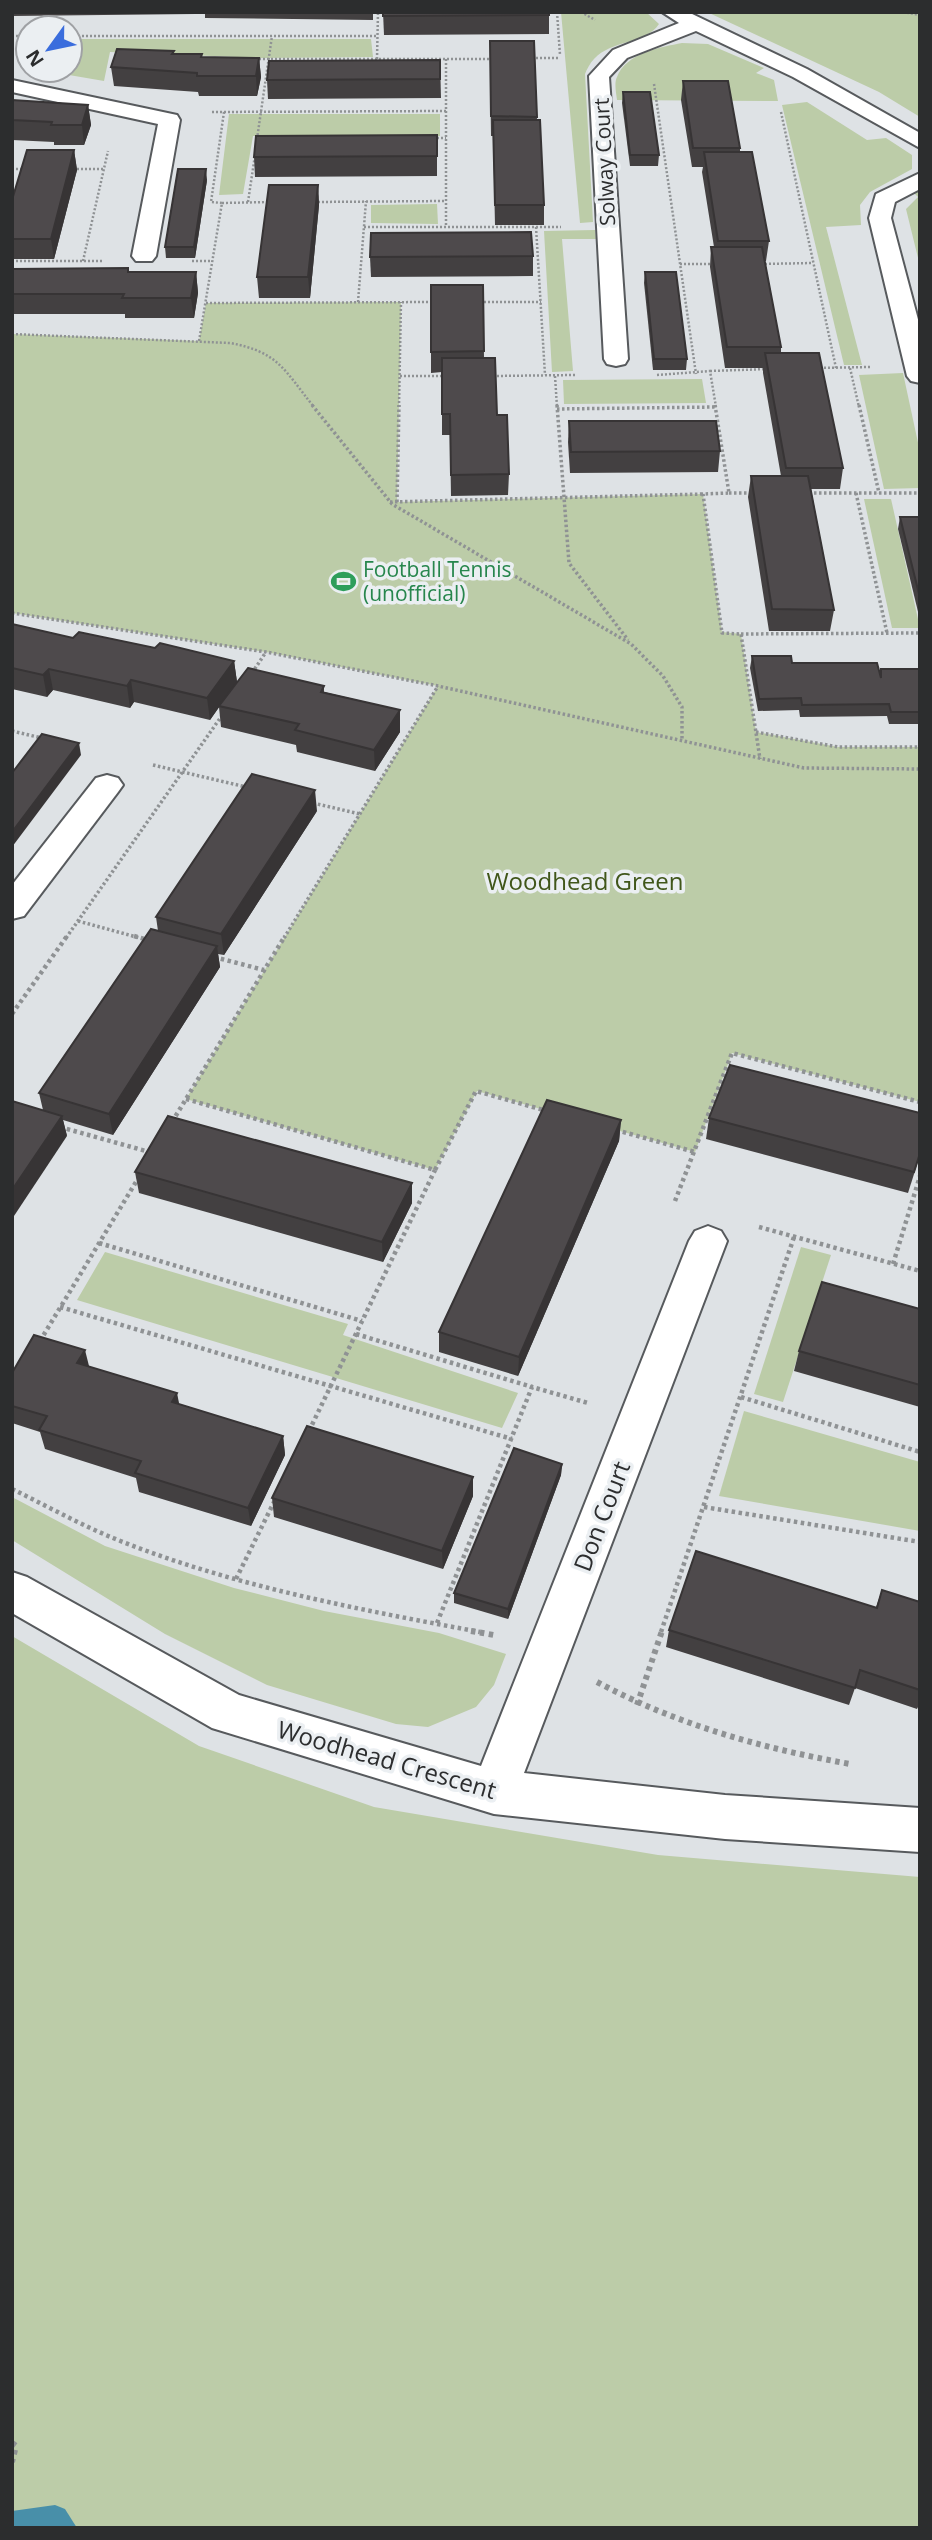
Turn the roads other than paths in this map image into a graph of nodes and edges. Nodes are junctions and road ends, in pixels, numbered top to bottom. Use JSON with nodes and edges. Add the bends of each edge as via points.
{"nodes":[{"id":1,"x":671,"y":12,"type":"edge"},
{"id":2,"x":695,"y":24,"type":"junction"},
{"id":3,"x":12,"y":86,"type":"edge"},
{"id":4,"x":920,"y":142,"type":"edge"},
{"id":5,"x":920,"y":180,"type":"edge"},
{"id":6,"x":144,"y":256,"type":"dead end"},
{"id":7,"x":615,"y":359,"type":"dead end"},
{"id":8,"x":919,"y":371,"type":"edge"},
{"id":9,"x":107,"y":785,"type":"dead end"},
{"id":10,"x":12,"y":908,"type":"edge"},
{"id":11,"x":708,"y":1241,"type":"dead end"},
{"id":12,"x":12,"y":1591,"type":"edge"},
{"id":13,"x":494,"y":1792,"type":"junction"},
{"id":14,"x":920,"y":1830,"type":"edge"}],
"edges":[{"from":1,"to":2,"type":"street"},
{"from":2,"to":4,"type":"street","via":[[800,73]]},
{"from":2,"to":7,"type":"street","name":"Solway Court","via":[[620,54],[599,76]]},
{"from":3,"to":6,"type":"street","via":[[169,120]]},
{"from":5,"to":8,"type":"street","via":[[884,199],[880,218]]},
{"from":9,"to":10,"type":"street"},
{"from":11,"to":13,"type":"street","name":"Don Court"},
{"from":12,"to":13,"type":"street","name":"Woodhead Crescent","via":[[228,1713]]},
{"from":13,"to":14,"type":"street","name":"Woodhead Crescent","via":[[725,1817]]}]}
